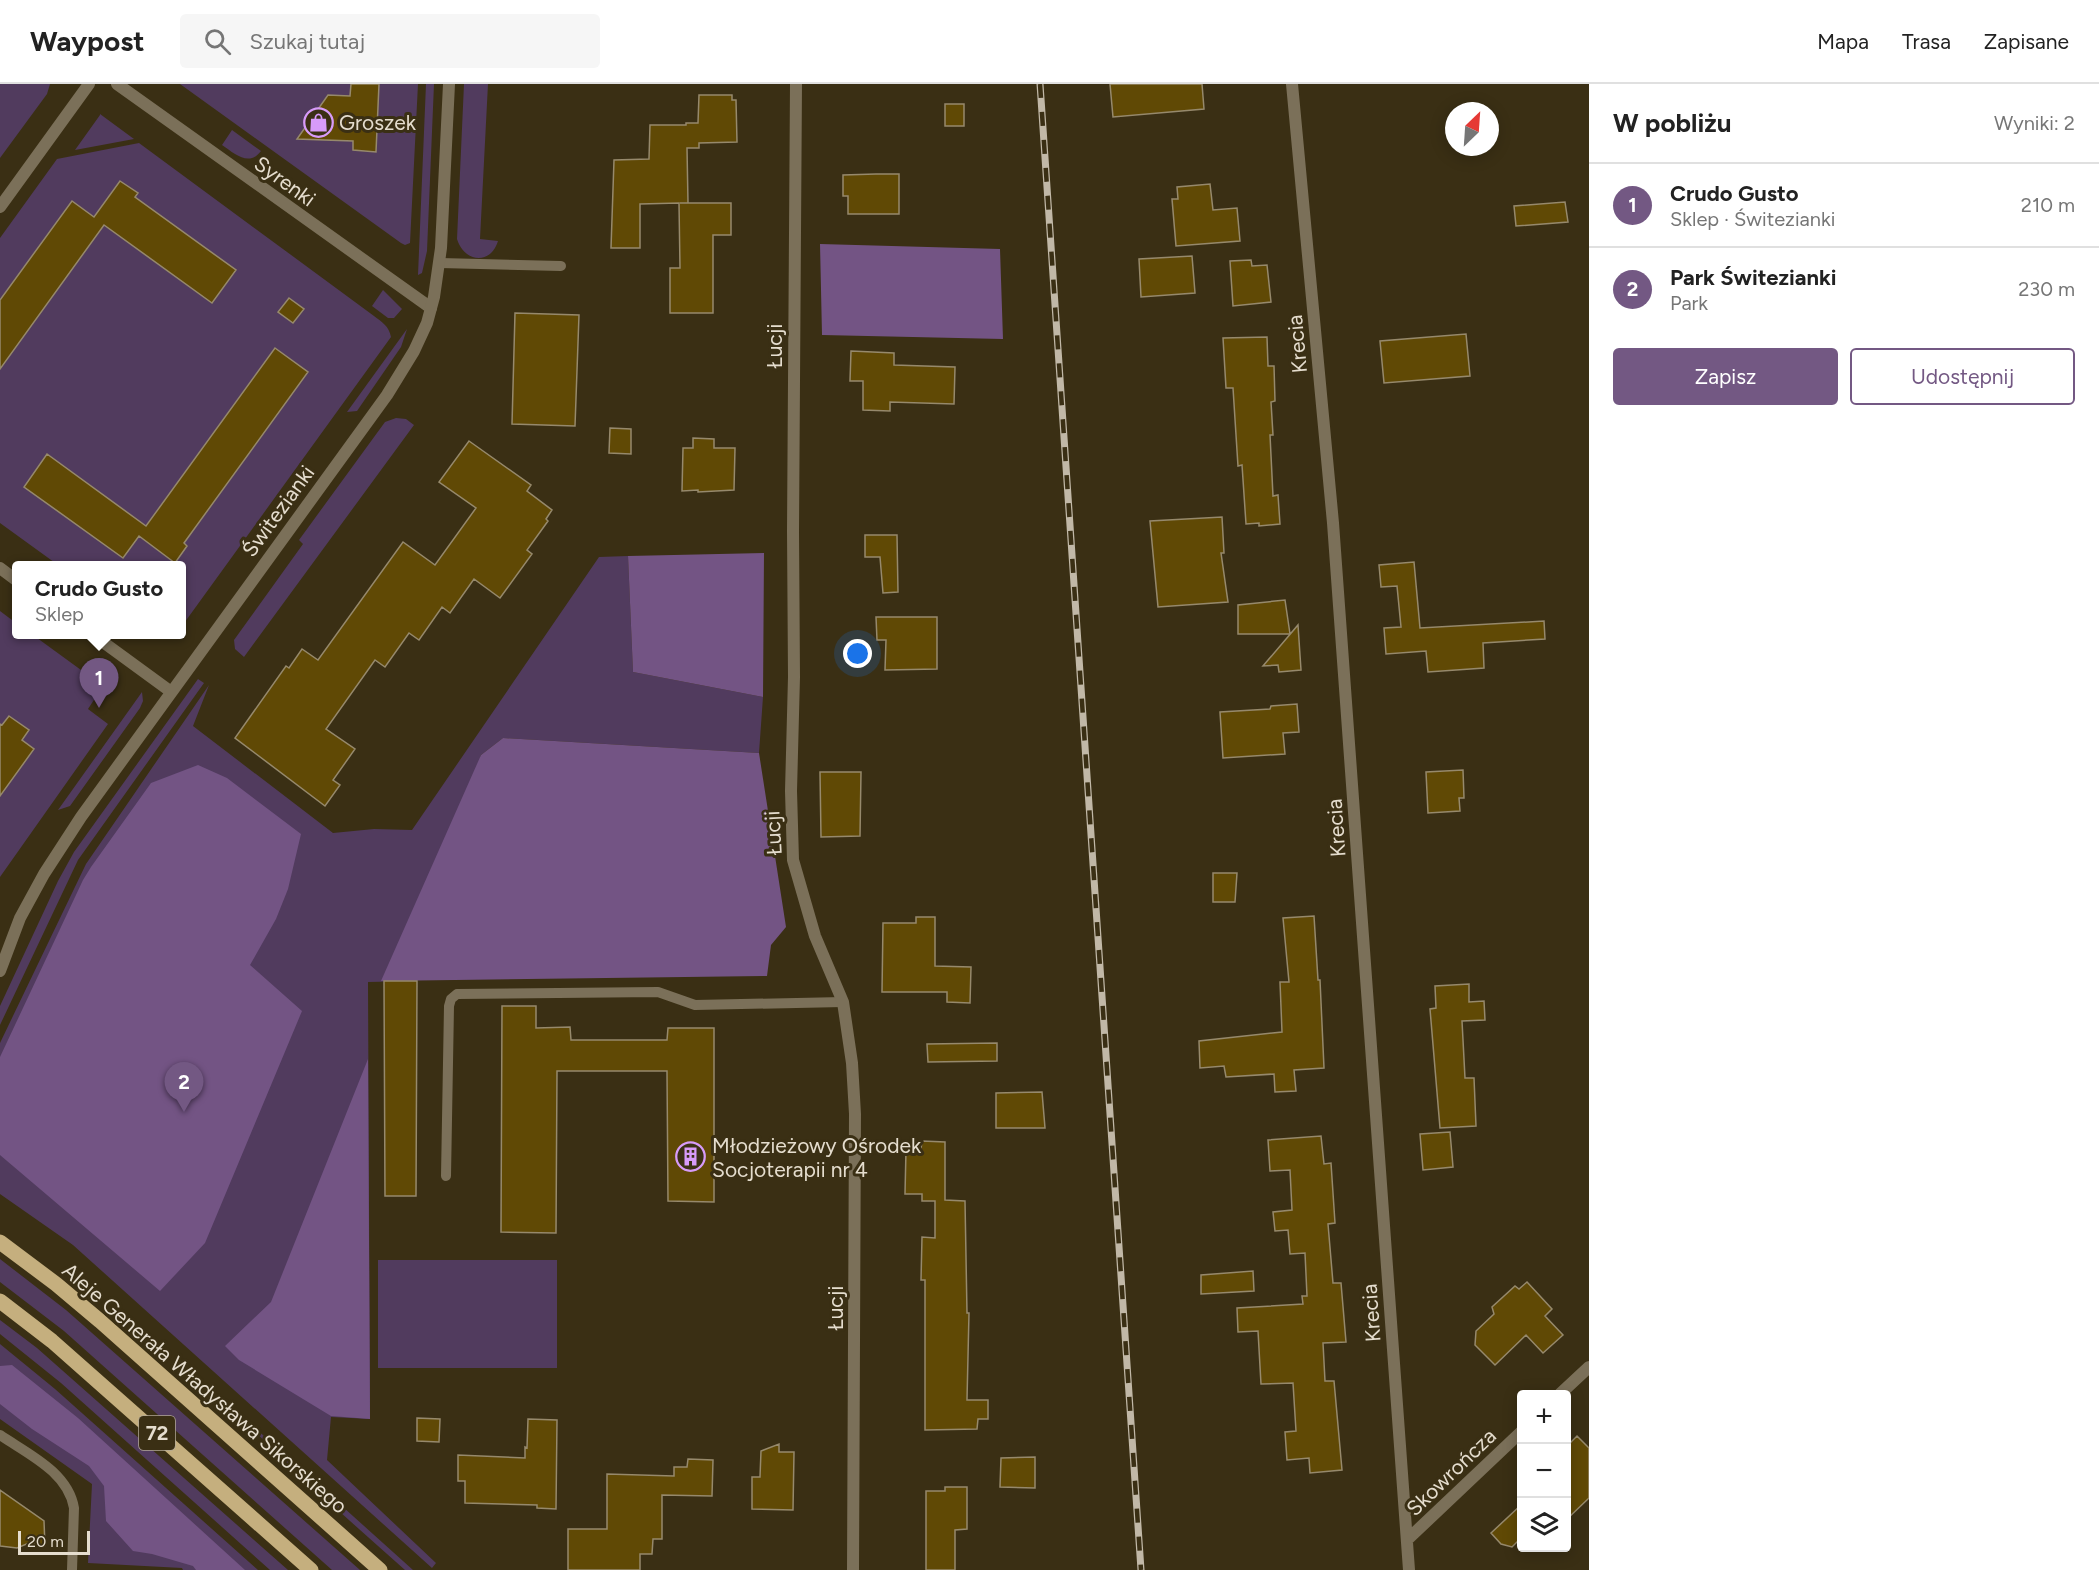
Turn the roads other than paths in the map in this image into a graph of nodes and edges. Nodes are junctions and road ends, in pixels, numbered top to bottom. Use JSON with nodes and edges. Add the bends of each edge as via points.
{"nodes":[{"id":1,"x":89,"y":84,"type":"edge"},
{"id":2,"x":117,"y":84,"type":"edge"},
{"id":3,"x":449,"y":84,"type":"edge"},
{"id":4,"x":796,"y":84,"type":"edge"},
{"id":5,"x":1292,"y":84,"type":"edge"},
{"id":6,"x":0,"y":207,"type":"edge"},
{"id":7,"x":440,"y":263,"type":"junction"},
{"id":8,"x":561,"y":266,"type":"dead end"},
{"id":9,"x":431,"y":308,"type":"junction"},
{"id":10,"x":99,"y":639,"type":"edge"},
{"id":11,"x":170,"y":691,"type":"junction"},
{"id":12,"x":20,"y":918,"type":"junction"},
{"id":13,"x":0,"y":943,"type":"edge"},
{"id":14,"x":0,"y":971,"type":"edge"},
{"id":15,"x":843,"y":1002,"type":"junction"},
{"id":16,"x":446,"y":1176,"type":"dead end"},
{"id":17,"x":0,"y":1242,"type":"edge"},
{"id":18,"x":0,"y":1301,"type":"edge"},
{"id":19,"x":1589,"y":1367,"type":"edge"},
{"id":20,"x":1565,"y":1390,"type":"edge"},
{"id":21,"x":0,"y":1435,"type":"edge"},
{"id":22,"x":1517,"y":1435,"type":"edge"},
{"id":23,"x":1407,"y":1540,"type":"junction"},
{"id":24,"x":72,"y":1570,"type":"edge"},
{"id":25,"x":311,"y":1570,"type":"edge"},
{"id":26,"x":380,"y":1570,"type":"edge"},
{"id":27,"x":853,"y":1570,"type":"edge"},
{"id":28,"x":1409,"y":1570,"type":"edge"}],
"edges":[{"from":1,"to":6,"type":"street"},
{"from":2,"to":9,"type":"street","name":"Syrenki"},
{"from":3,"to":7,"type":"street","name":"Świtezianki"},
{"from":4,"to":15,"type":"street","name":"Łucji","via":[[793,860],[815,936]]},
{"from":5,"to":23,"type":"street","name":"Krecia","via":[[1333,523]]},
{"from":7,"to":8,"type":"lane"},
{"from":7,"to":9,"type":"street","name":"Świtezianki"},
{"from":9,"to":11,"type":"street","name":"Świtezianki","via":[[414,351],[387,395]]},
{"from":10,"to":11,"type":"street"},
{"from":11,"to":12,"type":"street","name":"Świtezianki","via":[[81,818]]},
{"from":12,"to":13,"type":"street","name":"Świtezianki"},
{"from":12,"to":14,"type":"street","name":"Świtezianki"},
{"from":15,"to":16,"type":"lane","via":[[695,1005],[658,992],[457,994],[449,1006]]},
{"from":15,"to":27,"type":"street","name":"Łucji","via":[[855,1114]]},
{"from":17,"to":26,"type":"main road","name":"Aleje Generała Władysława Sikorskiego","number":"72","via":[[93,1314]]},
{"from":18,"to":25,"type":"main road","number":"72","via":[[52,1341]]},
{"from":19,"to":20,"type":"street"},
{"from":21,"to":24,"type":"lane","via":[[67,1487],[74,1508]]},
{"from":22,"to":23,"type":"street","name":"Skowrończa"},
{"from":23,"to":28,"type":"street","name":"Krecia"}]}
